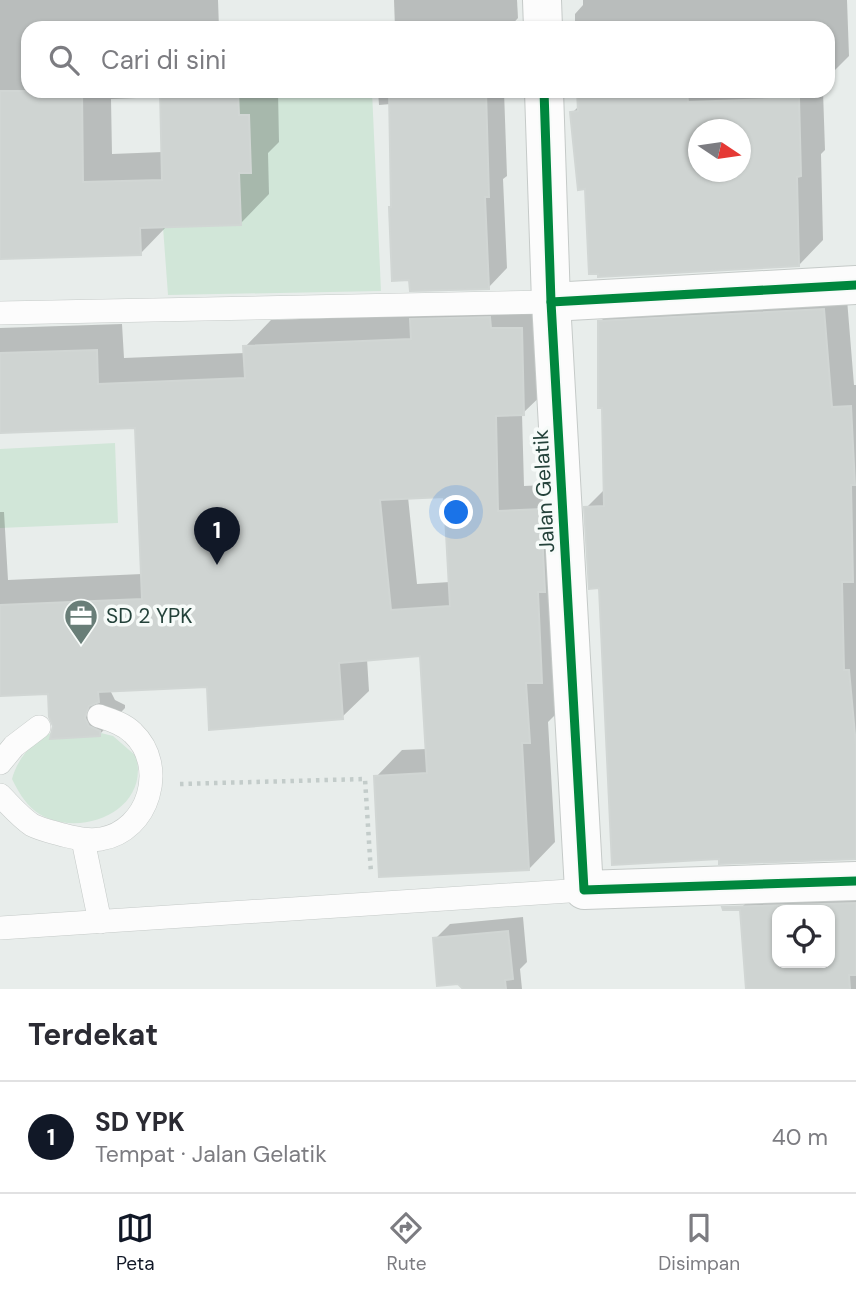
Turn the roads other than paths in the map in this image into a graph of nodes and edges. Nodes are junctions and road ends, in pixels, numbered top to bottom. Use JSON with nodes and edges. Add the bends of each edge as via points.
{"nodes":[{"id":1,"x":542,"y":0,"type":"edge"},
{"id":2,"x":543,"y":21,"type":"edge"},
{"id":3,"x":544,"y":98,"type":"edge"},
{"id":4,"x":856,"y":285,"type":"edge"},
{"id":5,"x":551,"y":302,"type":"junction"},
{"id":6,"x":0,"y":313,"type":"edge"},
{"id":7,"x":99,"y":716,"type":"dead end"},
{"id":8,"x":39,"y":727,"type":"dead end"},
{"id":9,"x":0,"y":763,"type":"edge"},
{"id":10,"x":0,"y":796,"type":"edge"},
{"id":11,"x":83,"y":840,"type":"junction"},
{"id":12,"x":856,"y":881,"type":"edge"},
{"id":13,"x":584,"y":890,"type":"junction"},
{"id":14,"x":100,"y":922,"type":"junction"},
{"id":15,"x":0,"y":928,"type":"edge"}],
"edges":[{"from":1,"to":2,"type":"street"},
{"from":3,"to":5,"type":"street","name":"Jalan Gelatik"},
{"from":4,"to":5,"type":"street"},
{"from":5,"to":6,"type":"lane"},
{"from":5,"to":13,"type":"street","name":"Jalan Gelatik"},
{"from":7,"to":11,"type":"lane","via":[[133,733],[151,766],[151,785],[135,820],[102,839]]},
{"from":8,"to":9,"type":"lane"},
{"from":10,"to":11,"type":"lane","via":[[33,825]]},
{"from":11,"to":14,"type":"lane"},
{"from":12,"to":13,"type":"street"},
{"from":13,"to":14,"type":"lane"},
{"from":14,"to":15,"type":"lane"}]}
